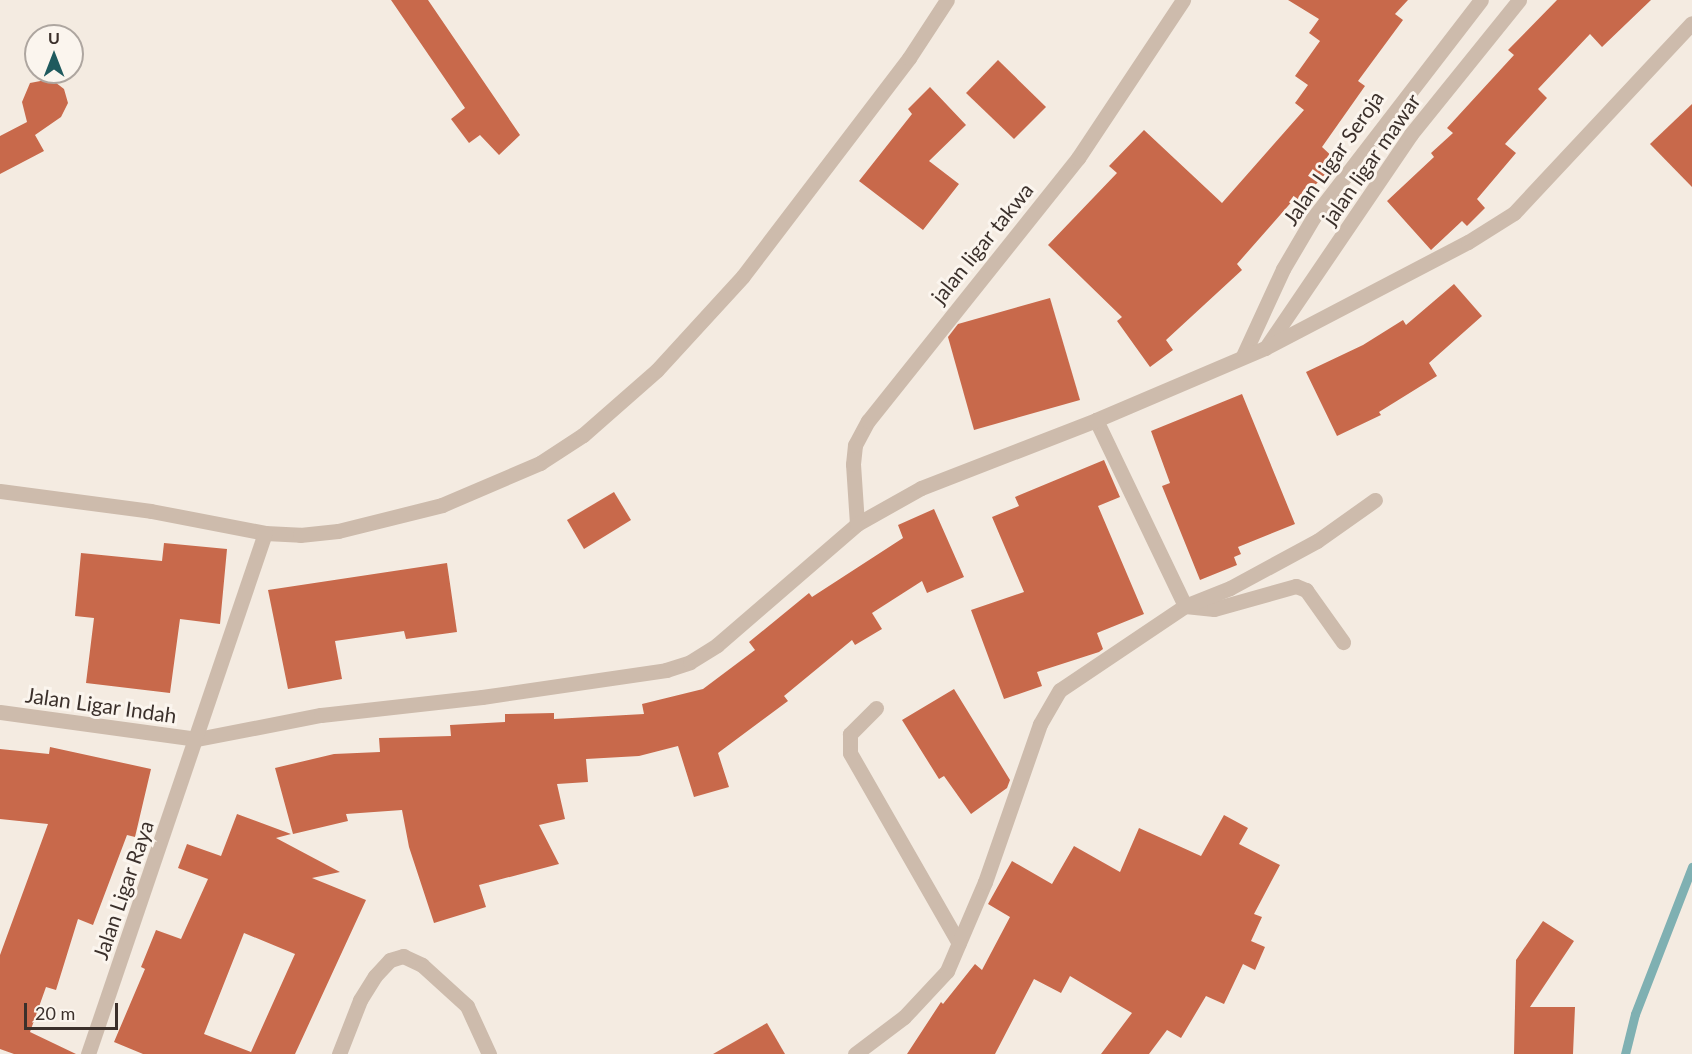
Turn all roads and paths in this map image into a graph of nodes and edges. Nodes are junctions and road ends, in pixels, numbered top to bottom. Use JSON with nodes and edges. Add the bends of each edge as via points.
{"nodes":[{"id":1,"x":947,"y":0,"type":"edge"},
{"id":2,"x":1183,"y":0,"type":"edge"},
{"id":3,"x":1481,"y":0,"type":"edge"},
{"id":4,"x":1519,"y":0,"type":"edge"},
{"id":5,"x":1692,"y":23,"type":"edge"},
{"id":6,"x":1265,"y":348,"type":"junction"},
{"id":7,"x":1243,"y":356,"type":"junction"},
{"id":8,"x":1096,"y":420,"type":"junction"},
{"id":9,"x":0,"y":491,"type":"edge"},
{"id":10,"x":1375,"y":500,"type":"dead end"},
{"id":11,"x":857,"y":524,"type":"junction"},
{"id":12,"x":265,"y":533,"type":"junction"},
{"id":13,"x":1185,"y":606,"type":"junction"},
{"id":14,"x":1343,"y":642,"type":"dead end"},
{"id":15,"x":876,"y":708,"type":"dead end"},
{"id":16,"x":0,"y":712,"type":"edge"},
{"id":17,"x":197,"y":739,"type":"junction"},
{"id":18,"x":959,"y":943,"type":"junction"},
{"id":19,"x":88,"y":1054,"type":"edge"},
{"id":20,"x":339,"y":1054,"type":"edge"},
{"id":21,"x":489,"y":1054,"type":"edge"},
{"id":22,"x":855,"y":1054,"type":"edge"}],
"edges":[{"from":1,"to":12,"type":"street","via":[[909,58],[743,276],[657,370],[584,435],[540,462],[442,505],[338,531]]},
{"from":2,"to":11,"type":"street","name":"jalan ligar takwa","via":[[1077,158],[868,422],[855,445]]},
{"from":3,"to":7,"type":"street","name":"Jalan Ligar Seroja","via":[[1313,218],[1283,269]]},
{"from":4,"to":6,"type":"street","name":"jalan ligar mawar","via":[[1411,134]]},
{"from":5,"to":6,"type":"street","name":"Jalan Ligar Indah","via":[[1514,213],[1468,242]]},
{"from":6,"to":7,"type":"street","name":"Jalan Ligar Indah"},
{"from":7,"to":8,"type":"street","name":"Jalan Ligar Indah"},
{"from":8,"to":11,"type":"street","name":"Jalan Ligar Indah","via":[[970,466]]},
{"from":8,"to":13,"type":"street"},
{"from":9,"to":12,"type":"street"},
{"from":10,"to":13,"type":"street","via":[[1307,546],[1230,588]]},
{"from":11,"to":17,"type":"street","name":"Jalan Ligar Indah","via":[[717,645],[666,670],[321,715]]},
{"from":12,"to":17,"type":"street","name":"Jalan Ligar Raya"},
{"from":13,"to":14,"type":"street","via":[[1214,609],[1296,586],[1306,590]]},
{"from":13,"to":18,"type":"street","via":[[1060,690],[1040,724],[985,882]]},
{"from":15,"to":18,"type":"street","via":[[850,734],[850,753]]},
{"from":16,"to":17,"type":"street","name":"Jalan Ligar Indah"},
{"from":17,"to":19,"type":"street","name":"Jalan Ligar Raya"},
{"from":18,"to":22,"type":"street","via":[[940,978],[904,1017]]},
{"from":20,"to":21,"type":"street","via":[[360,1000],[375,976],[390,960],[403,956],[422,965],[467,1006]]}]}
